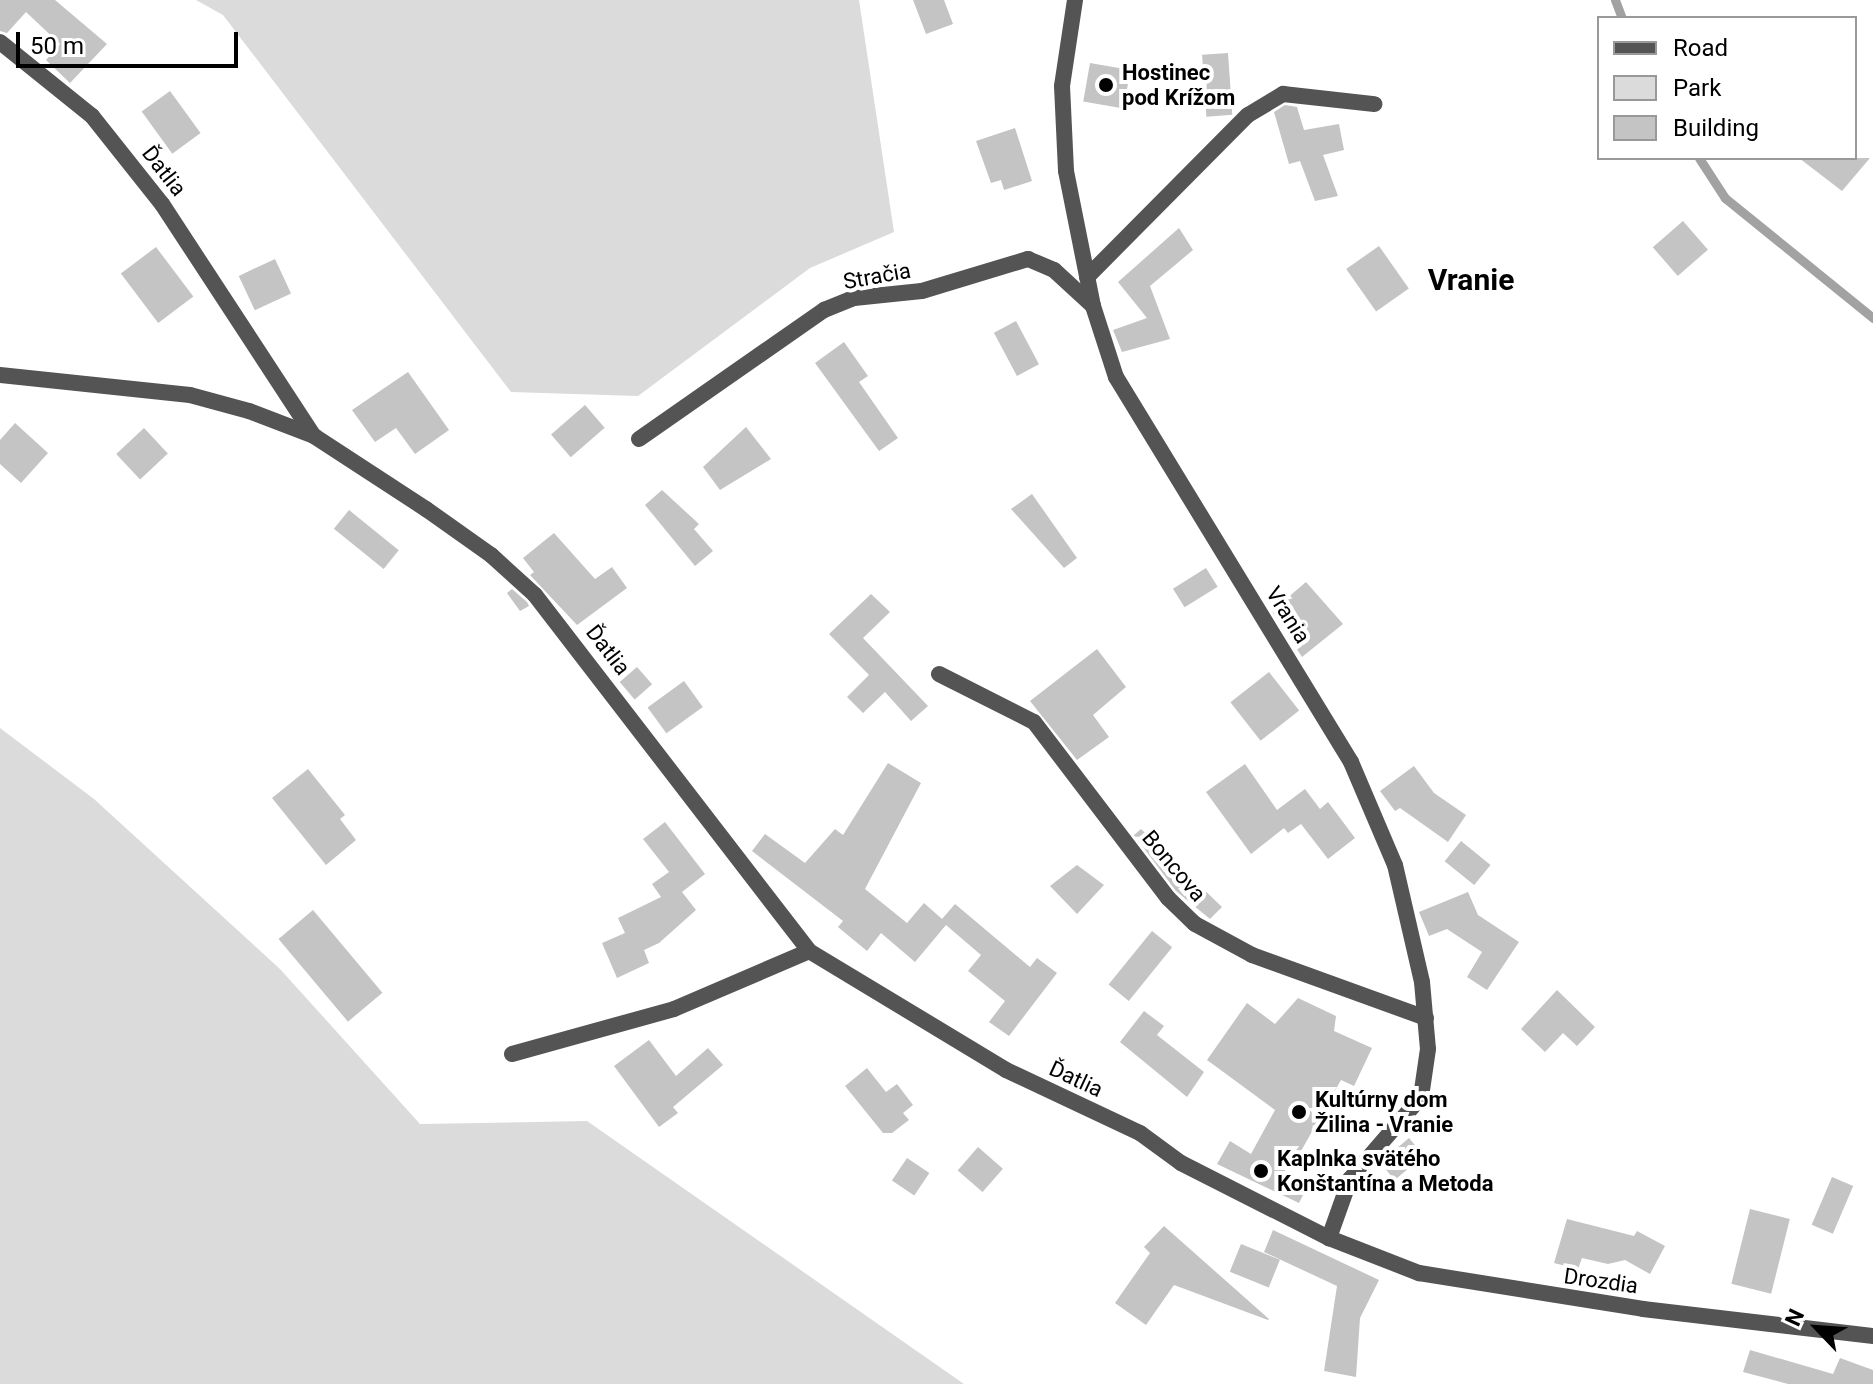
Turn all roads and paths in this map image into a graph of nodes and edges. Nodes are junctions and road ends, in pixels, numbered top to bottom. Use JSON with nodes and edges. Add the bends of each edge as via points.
{"nodes":[{"id":1,"x":1075,"y":0,"type":"edge"},
{"id":2,"x":0,"y":42,"type":"edge"},
{"id":3,"x":1374,"y":104,"type":"dead end"},
{"id":4,"x":1087,"y":277,"type":"junction"},
{"id":5,"x":1093,"y":306,"type":"junction"},
{"id":6,"x":0,"y":375,"type":"edge"},
{"id":7,"x":314,"y":436,"type":"junction"},
{"id":8,"x":639,"y":439,"type":"dead end"},
{"id":9,"x":939,"y":674,"type":"dead end"},
{"id":10,"x":809,"y":951,"type":"junction"},
{"id":11,"x":1426,"y":1018,"type":"junction"},
{"id":12,"x":512,"y":1054,"type":"dead end"},
{"id":13,"x":1329,"y":1238,"type":"junction"},
{"id":14,"x":1873,"y":1336,"type":"edge"}],
"edges":[{"from":1,"to":4,"type":"street","name":"Vrania","via":[[1062,127]]},
{"from":2,"to":7,"type":"street","name":"Ďatlia","via":[[92,116],[162,204]]},
{"from":3,"to":4,"type":"street","via":[[1283,94],[1248,115]]},
{"from":4,"to":5,"type":"street","name":"Vrania"},
{"from":5,"to":8,"type":"street","name":"Stračia","via":[[1054,270],[1028,259],[922,291],[854,298],[824,310]]},
{"from":5,"to":11,"type":"street","name":"Vrania","via":[[1126,399],[1329,720],[1364,790],[1395,865]]},
{"from":6,"to":7,"type":"street","name":"Ďatlia","via":[[190,395]]},
{"from":7,"to":10,"type":"street","name":"Ďatlia","via":[[491,555],[535,595]]},
{"from":9,"to":11,"type":"street","name":"Boncova","via":[[1034,722],[1168,898],[1195,924],[1252,955]]},
{"from":10,"to":12,"type":"street","via":[[674,1009]]},
{"from":10,"to":13,"type":"street","name":"Ďatlia","via":[[1006,1070],[1140,1133],[1181,1163]]},
{"from":11,"to":13,"type":"street","name":"Vrania","via":[[1421,1097],[1350,1179]]},
{"from":13,"to":14,"type":"street","name":"Drozdia","via":[[1419,1273],[1474,1284]]}]}
